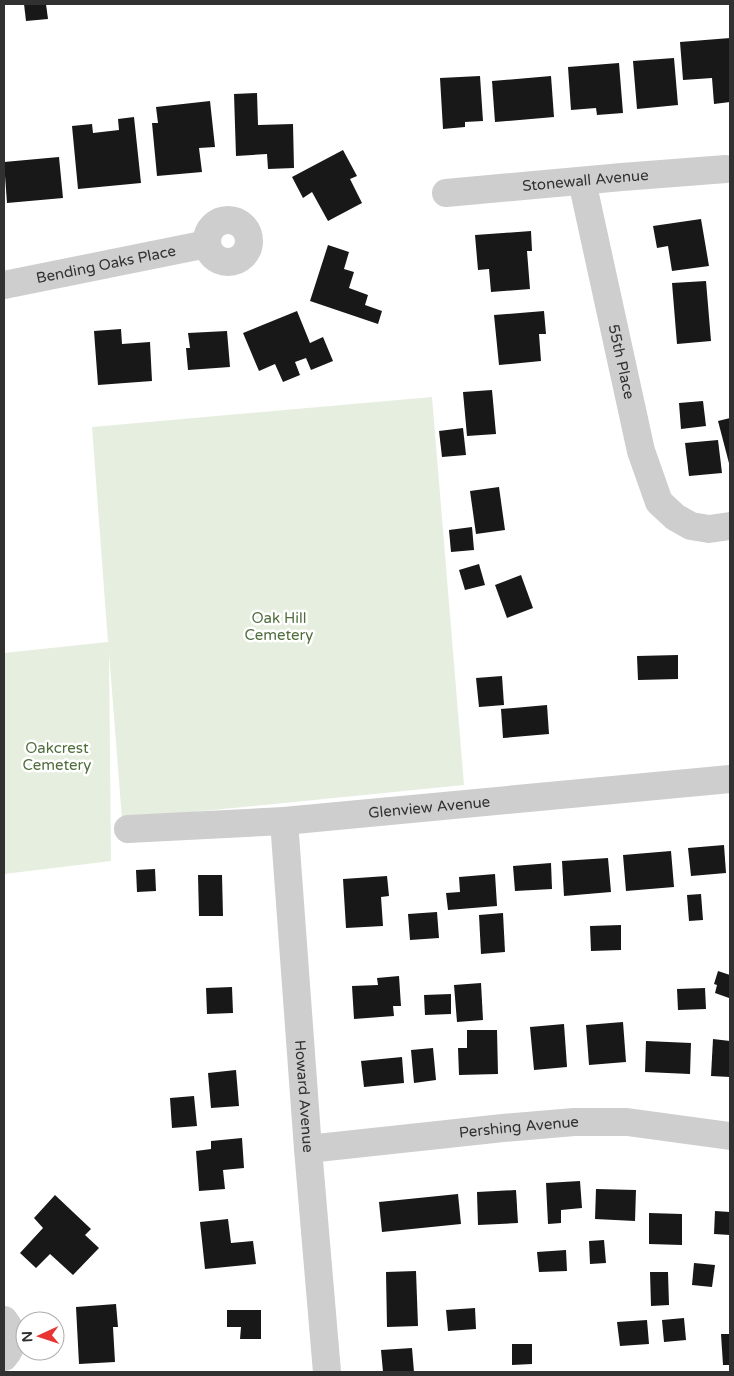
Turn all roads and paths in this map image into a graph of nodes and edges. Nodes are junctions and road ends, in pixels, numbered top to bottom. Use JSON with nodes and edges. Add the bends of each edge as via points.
{"nodes":[{"id":1,"x":726,"y":169,"type":"dead end"},
{"id":2,"x":582,"y":180,"type":"junction"},
{"id":3,"x":446,"y":193,"type":"dead end"},
{"id":4,"x":207,"y":244,"type":"dead end"},
{"id":5,"x":4,"y":285,"type":"edge"},
{"id":6,"x":730,"y":526,"type":"edge"},
{"id":7,"x":730,"y":779,"type":"edge"},
{"id":8,"x":284,"y":821,"type":"junction"},
{"id":9,"x":128,"y":829,"type":"dead end"},
{"id":10,"x":730,"y":1136,"type":"edge"},
{"id":11,"x":308,"y":1149,"type":"junction"},
{"id":12,"x":4,"y":1320,"type":"edge"},
{"id":13,"x":4,"y":1357,"type":"edge"},
{"id":14,"x":327,"y":1372,"type":"edge"}],
"edges":[{"from":1,"to":2,"type":"street","name":"Stonewall Avenue"},
{"from":2,"to":3,"type":"street","name":"Stonewall Avenue"},
{"from":2,"to":6,"type":"street","name":"55th Place","via":[[641,451],[658,502],[674,517],[691,526],[709,529]]},
{"from":4,"to":5,"type":"street","name":"Bending Oaks Place"},
{"from":7,"to":8,"type":"street","name":"Glenview Avenue"},
{"from":8,"to":9,"type":"street","name":"Glenview Avenue"},
{"from":8,"to":11,"type":"street","name":"Howard Avenue"},
{"from":10,"to":11,"type":"street","name":"Pershing Avenue","via":[[627,1122],[574,1122]]},
{"from":11,"to":14,"type":"street","name":"Howard Avenue"},
{"from":12,"to":13,"type":"street","via":[[12,1339]]}]}
